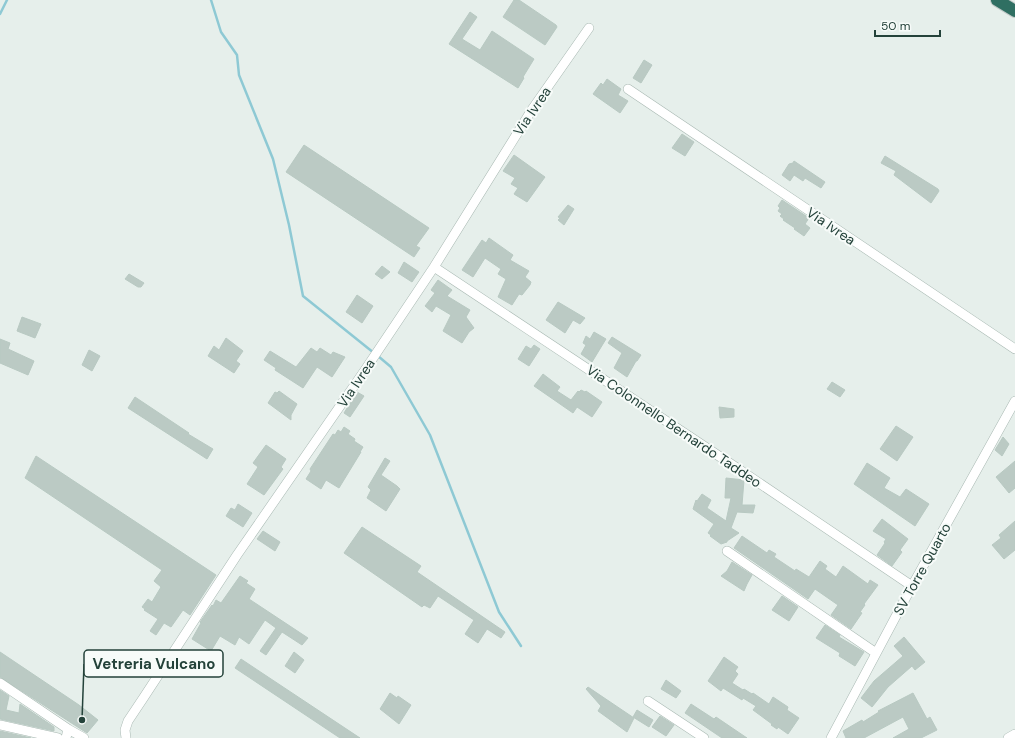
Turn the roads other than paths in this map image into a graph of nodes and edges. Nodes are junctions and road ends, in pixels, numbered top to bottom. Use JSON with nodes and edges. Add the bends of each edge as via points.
{"nodes":[{"id":1,"x":997,"y":0,"type":"edge"},
{"id":2,"x":1015,"y":12,"type":"edge"},
{"id":3,"x":589,"y":28,"type":"dead end"},
{"id":4,"x":628,"y":89,"type":"dead end"},
{"id":5,"x":434,"y":267,"type":"junction"},
{"id":6,"x":1015,"y":349,"type":"edge"},
{"id":7,"x":1015,"y":401,"type":"edge"},
{"id":8,"x":727,"y":551,"type":"dead end"},
{"id":9,"x":912,"y":586,"type":"junction"},
{"id":10,"x":876,"y":653,"type":"junction"},
{"id":11,"x":0,"y":683,"type":"edge"},
{"id":12,"x":648,"y":701,"type":"dead end"},
{"id":13,"x":0,"y":725,"type":"edge"},
{"id":14,"x":67,"y":733,"type":"edge"},
{"id":15,"x":1015,"y":734,"type":"edge"},
{"id":16,"x":58,"y":738,"type":"edge"},
{"id":17,"x":84,"y":738,"type":"edge"},
{"id":18,"x":126,"y":738,"type":"edge"},
{"id":19,"x":704,"y":738,"type":"edge"},
{"id":20,"x":831,"y":738,"type":"edge"},
{"id":21,"x":1008,"y":738,"type":"edge"}],
"edges":[{"from":1,"to":2,"type":"highway"},
{"from":3,"to":5,"type":"street","name":"Via Ivrea","via":[[533,108]]},
{"from":4,"to":6,"type":"street","name":"Via Ivrea"},
{"from":5,"to":9,"type":"street","name":"Via Colonnello Bernardo Taddeo"},
{"from":5,"to":18,"type":"street","name":"Via Ivrea","via":[[144,696],[128,721]]},
{"from":7,"to":9,"type":"street","name":"SV Torre Quarto"},
{"from":8,"to":10,"type":"street"},
{"from":9,"to":10,"type":"street","name":"SV Torre Quarto"},
{"from":10,"to":20,"type":"street","name":"SV Torre Quarto"},
{"from":11,"to":14,"type":"street"},
{"from":12,"to":19,"type":"street"},
{"from":13,"to":16,"type":"street"},
{"from":14,"to":17,"type":"street"},
{"from":15,"to":21,"type":"street"}]}
